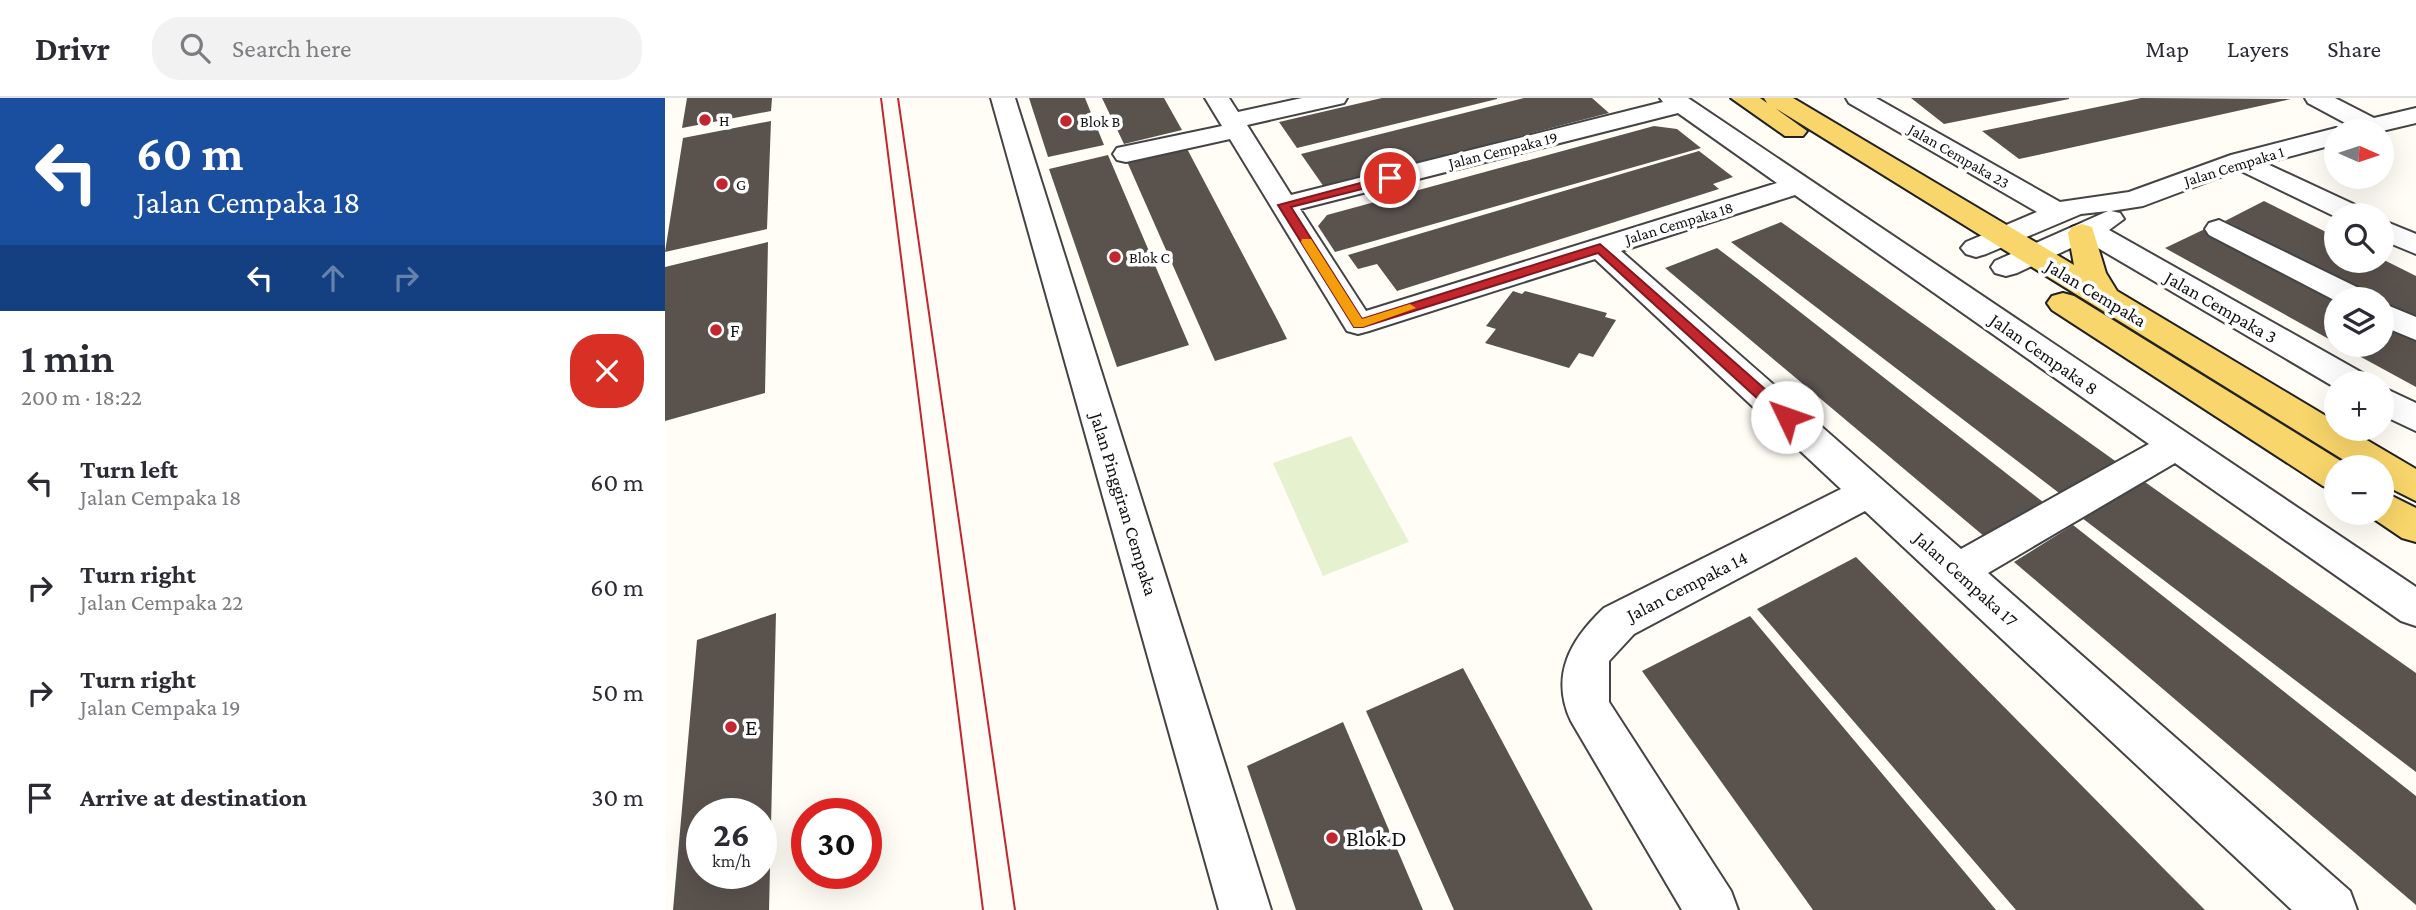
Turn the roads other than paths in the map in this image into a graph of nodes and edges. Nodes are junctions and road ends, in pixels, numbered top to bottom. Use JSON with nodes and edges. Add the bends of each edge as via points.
{"nodes":[{"id":1,"x":1003,"y":98,"type":"edge"},
{"id":2,"x":1335,"y":98,"type":"edge"},
{"id":3,"x":1743,"y":98,"type":"edge"},
{"id":4,"x":1776,"y":98,"type":"edge"},
{"id":5,"x":1858,"y":98,"type":"edge"},
{"id":6,"x":2316,"y":98,"type":"edge"},
{"id":7,"x":1677,"y":101,"type":"edge"},
{"id":8,"x":1229,"y":116,"type":"edge"},
{"id":9,"x":2416,"y":116,"type":"edge"},
{"id":10,"x":2348,"y":119,"type":"edge"},
{"id":11,"x":2394,"y":121,"type":"edge"},
{"id":12,"x":2324,"y":139,"type":"edge"},
{"id":13,"x":1126,"y":154,"type":"dead end"},
{"id":14,"x":2240,"y":161,"type":"junction"},
{"id":15,"x":1799,"y":186,"type":"junction"},
{"id":16,"x":2133,"y":200,"type":"junction"},
{"id":17,"x":2329,"y":203,"type":"edge"},
{"id":18,"x":1284,"y":205,"type":"junction"},
{"id":19,"x":2059,"y":213,"type":"junction"},
{"id":20,"x":2219,"y":229,"type":"dead end"},
{"id":21,"x":2086,"y":232,"type":"junction"},
{"id":22,"x":2394,"y":235,"type":"edge"},
{"id":23,"x":2416,"y":245,"type":"edge"},
{"id":24,"x":1600,"y":248,"type":"junction"},
{"id":25,"x":2004,"y":252,"type":"junction"},
{"id":26,"x":2333,"y":287,"type":"edge"},
{"id":27,"x":2106,"y":299,"type":"junction"},
{"id":28,"x":2394,"y":319,"type":"edge"},
{"id":29,"x":2416,"y":330,"type":"edge"},
{"id":30,"x":2333,"y":371,"type":"edge"},
{"id":31,"x":2394,"y":407,"type":"edge"},
{"id":32,"x":2416,"y":419,"type":"edge"},
{"id":33,"x":2177,"y":445,"type":"junction"},
{"id":34,"x":2324,"y":468,"type":"edge"},
{"id":35,"x":2416,"y":487,"type":"edge"},
{"id":36,"x":1869,"y":492,"type":"junction"},
{"id":37,"x":2394,"y":513,"type":"edge"},
{"id":38,"x":2416,"y":527,"type":"edge"},
{"id":39,"x":1957,"y":571,"type":"junction"},
{"id":40,"x":2416,"y":609,"type":"edge"},
{"id":41,"x":1245,"y":910,"type":"edge"},
{"id":42,"x":1711,"y":910,"type":"edge"},
{"id":43,"x":2331,"y":910,"type":"edge"}],
"edges":[{"from":1,"to":41,"type":"street","name":"Jalan Pinggiran Cempaka"},
{"from":2,"to":8,"type":"street"},
{"from":3,"to":25,"type":"main road","name":"Jalan Cempaka"},
{"from":4,"to":25,"type":"main road","name":"Jalan Cempaka"},
{"from":5,"to":19,"type":"street","name":"Jalan Cempaka 23"},
{"from":6,"to":10,"type":"street"},
{"from":7,"to":15,"type":"street","name":"Jalan Cempaka 8"},
{"from":7,"to":18,"type":"street","name":"Jalan Cempaka 19"},
{"from":8,"to":13,"type":"street"},
{"from":8,"to":18,"type":"street"},
{"from":9,"to":11,"type":"street"},
{"from":12,"to":14,"type":"street","name":"Jalan Cempaka 1"},
{"from":14,"to":16,"type":"street","name":"Jalan Cempaka 1"},
{"from":14,"to":17,"type":"street"},
{"from":15,"to":24,"type":"street","name":"Jalan Cempaka 18"},
{"from":15,"to":33,"type":"street","name":"Jalan Cempaka 8"},
{"from":16,"to":19,"type":"street","name":"Jalan Cempaka 1","via":[[2075,206]]},
{"from":16,"to":21,"type":"street","name":"Jalan Cempaka 1","via":[[2107,222]]},
{"from":18,"to":24,"type":"street","name":"Jalan Cempaka 18","via":[[1358,324]]},
{"from":19,"to":25,"type":"street","name":"Jalan Cempaka 1"},
{"from":20,"to":26,"type":"street"},
{"from":21,"to":25,"type":"street","name":"Jalan Cempaka 1"},
{"from":21,"to":27,"type":"main road","via":[[2091,273]]},
{"from":21,"to":30,"type":"street","name":"Jalan Cempaka 3"},
{"from":22,"to":23,"type":"street"},
{"from":24,"to":36,"type":"street","name":"Jalan Cempaka 17"},
{"from":25,"to":27,"type":"main road","name":"Jalan Cempaka"},
{"from":25,"to":34,"type":"main road","name":"Jalan Cempaka"},
{"from":27,"to":35,"type":"main road","name":"Jalan Cempaka"},
{"from":28,"to":29,"type":"street"},
{"from":31,"to":32,"type":"street"},
{"from":33,"to":39,"type":"street"},
{"from":33,"to":40,"type":"street","name":"Jalan Cempaka 8"},
{"from":36,"to":39,"type":"street","name":"Jalan Cempaka 17"},
{"from":36,"to":42,"type":"street","name":"Jalan Cempaka 14","via":[[1619,621],[1595,643],[1582,671],[1587,706]]},
{"from":37,"to":38,"type":"main road"},
{"from":39,"to":43,"type":"street","name":"Jalan Cempaka 17"}]}
